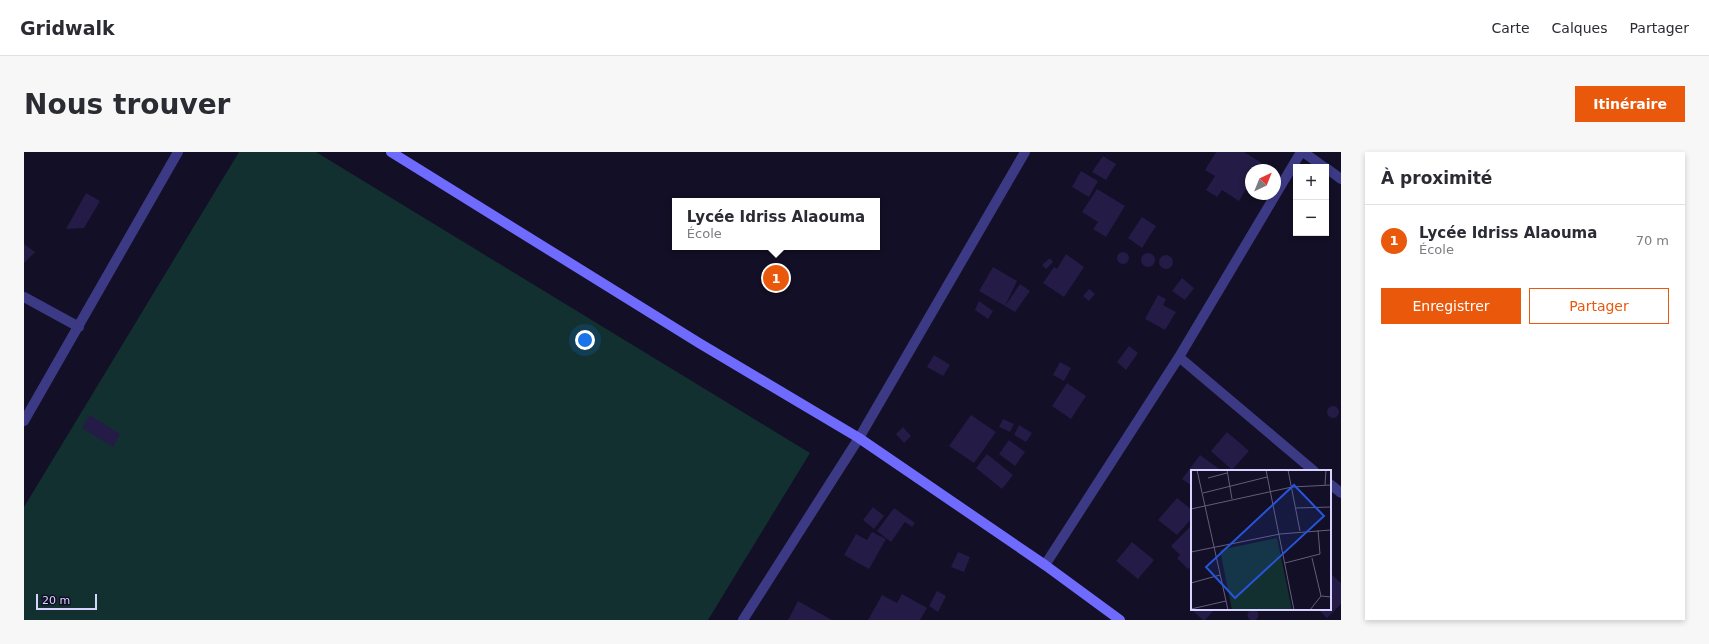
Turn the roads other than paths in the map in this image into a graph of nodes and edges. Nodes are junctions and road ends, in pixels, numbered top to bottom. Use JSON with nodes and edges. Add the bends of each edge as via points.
{"nodes":[{"id":1,"x":178,"y":152,"type":"edge"},
{"id":2,"x":391,"y":152,"type":"edge"},
{"id":3,"x":1025,"y":152,"type":"edge"},
{"id":4,"x":1302,"y":152,"type":"edge"},
{"id":5,"x":1319,"y":164,"type":"edge"},
{"id":6,"x":1329,"y":170,"type":"edge"},
{"id":7,"x":1341,"y":178,"type":"edge"},
{"id":8,"x":24,"y":297,"type":"edge"},
{"id":9,"x":78,"y":327,"type":"junction"},
{"id":10,"x":1179,"y":357,"type":"junction"},
{"id":11,"x":24,"y":421,"type":"edge"},
{"id":12,"x":858,"y":438,"type":"junction"},
{"id":13,"x":1313,"y":470,"type":"edge"},
{"id":14,"x":1331,"y":485,"type":"edge"},
{"id":15,"x":1341,"y":493,"type":"edge"},
{"id":16,"x":1046,"y":565,"type":"junction"},
{"id":17,"x":743,"y":620,"type":"edge"},
{"id":18,"x":1120,"y":620,"type":"edge"}],
"edges":[{"from":1,"to":9,"type":"street"},
{"from":2,"to":12,"type":"street","via":[[699,343]]},
{"from":3,"to":12,"type":"street"},
{"from":4,"to":5,"type":"street"},
{"from":4,"to":10,"type":"street"},
{"from":6,"to":7,"type":"street"},
{"from":8,"to":9,"type":"street"},
{"from":9,"to":11,"type":"street"},
{"from":10,"to":13,"type":"street"},
{"from":10,"to":16,"type":"street"},
{"from":12,"to":16,"type":"street"},
{"from":12,"to":17,"type":"street"},
{"from":14,"to":15,"type":"street"},
{"from":16,"to":18,"type":"street"}]}
